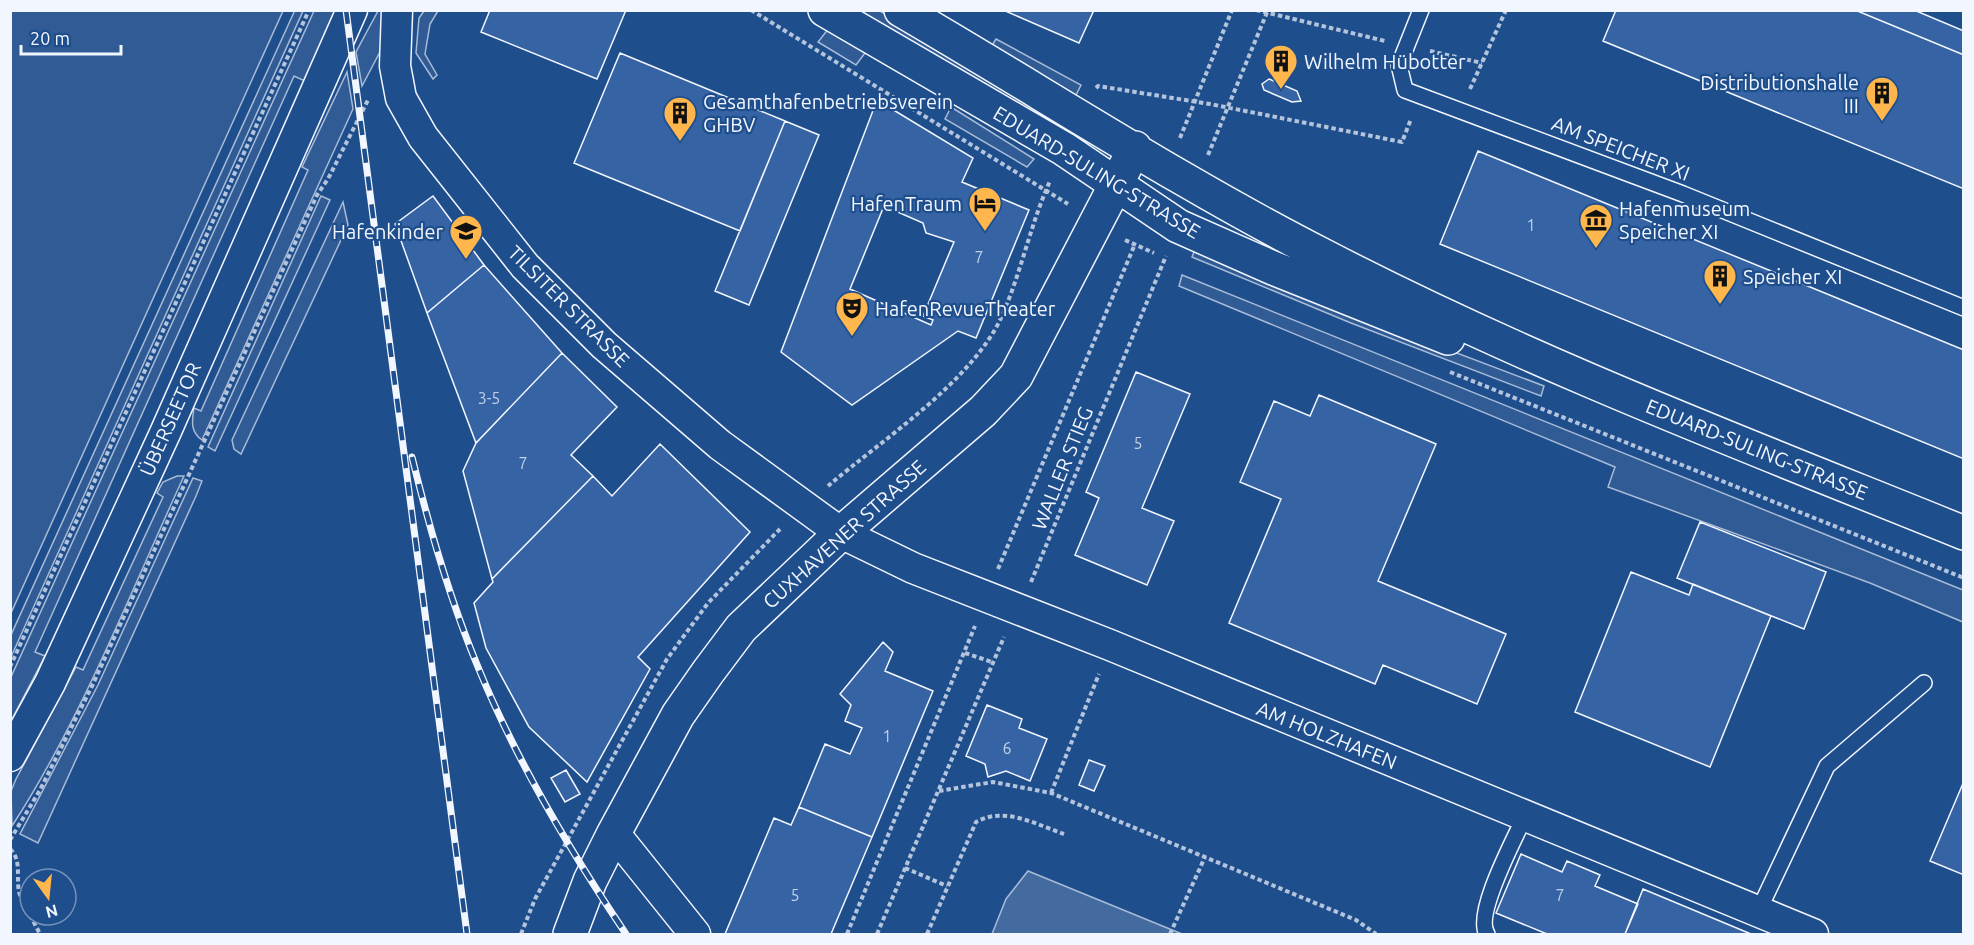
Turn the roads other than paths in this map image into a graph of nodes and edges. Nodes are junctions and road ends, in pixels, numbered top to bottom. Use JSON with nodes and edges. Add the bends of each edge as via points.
{"nodes":[{"id":1,"x":352,"y":10,"type":"edge"},
{"id":2,"x":365,"y":10,"type":"edge"},
{"id":3,"x":397,"y":10,"type":"edge"},
{"id":4,"x":825,"y":10,"type":"edge"},
{"id":5,"x":901,"y":10,"type":"edge"},
{"id":6,"x":1421,"y":10,"type":"edge"},
{"id":7,"x":323,"y":79,"type":"junction"},
{"id":8,"x":1135,"y":148,"type":"junction"},
{"id":9,"x":1117,"y":184,"type":"junction"},
{"id":10,"x":1964,"y":308,"type":"edge"},
{"id":11,"x":1551,"y":365,"type":"junction"},
{"id":12,"x":841,"y":533,"type":"junction"},
{"id":13,"x":1964,"y":534,"type":"edge"},
{"id":14,"x":1924,"y":683,"type":"dead end"},
{"id":15,"x":10,"y":756,"type":"edge"},
{"id":16,"x":1525,"y":816,"type":"junction"},
{"id":17,"x":614,"y":833,"type":"junction"},
{"id":18,"x":1758,"y":912,"type":"junction"},
{"id":19,"x":570,"y":934,"type":"edge"},
{"id":20,"x":694,"y":934,"type":"edge"},
{"id":21,"x":1487,"y":934,"type":"edge"},
{"id":22,"x":1813,"y":934,"type":"edge"}],
"edges":[{"from":1,"to":7,"type":"street","name":"ÜBERSEETOR"},
{"from":2,"to":7,"type":"street","name":"ÜBERSEETOR"},
{"from":3,"to":12,"type":"street","name":"TILSITER STRASSE","via":[[395,66],[401,98],[423,137],[525,266],[604,345],[720,445]]},
{"from":4,"to":9,"type":"street","name":"EDUARD-SULING-STRASSE"},
{"from":5,"to":8,"type":"street","name":"EDUARD-SULING-STRASSE"},
{"from":6,"to":10,"type":"lane","name":"AM SPEICHER XI","via":[[1399,65],[1405,90],[1683,194]]},
{"from":7,"to":15,"type":"street","name":"ÜBERSEETOR","via":[[50,683]]},
{"from":8,"to":9,"type":"street","name":"CUXHAVENER STRASSE"},
{"from":8,"to":11,"type":"street","name":"EDUARD-SULING-STRASSE","via":[[1324,256]]},
{"from":9,"to":11,"type":"street","name":"EDUARD-SULING-STRASSE","via":[[1178,225],[1273,268],[1462,344]]},
{"from":9,"to":12,"type":"street","name":"CUXHAVENER STRASSE","via":[[1016,376],[983,411]]},
{"from":11,"to":13,"type":"street","name":"EDUARD-SULING-STRASSE"},
{"from":12,"to":16,"type":"street","name":"AM HOLZHAFEN","via":[[913,567]]},
{"from":12,"to":17,"type":"street","name":"CUXHAVENER STRASSE","via":[[741,628],[678,715]]},
{"from":14,"to":18,"type":"lane","via":[[1827,766]]},
{"from":16,"to":18,"type":"street","name":"AM HOLZHAFEN"},
{"from":16,"to":21,"type":"lane","via":[[1486,910]]},
{"from":17,"to":19,"type":"street","name":"CUXHAVENER STRASSE"},
{"from":17,"to":20,"type":"street"},
{"from":18,"to":22,"type":"street","name":"AM HOLZHAFEN"}]}
